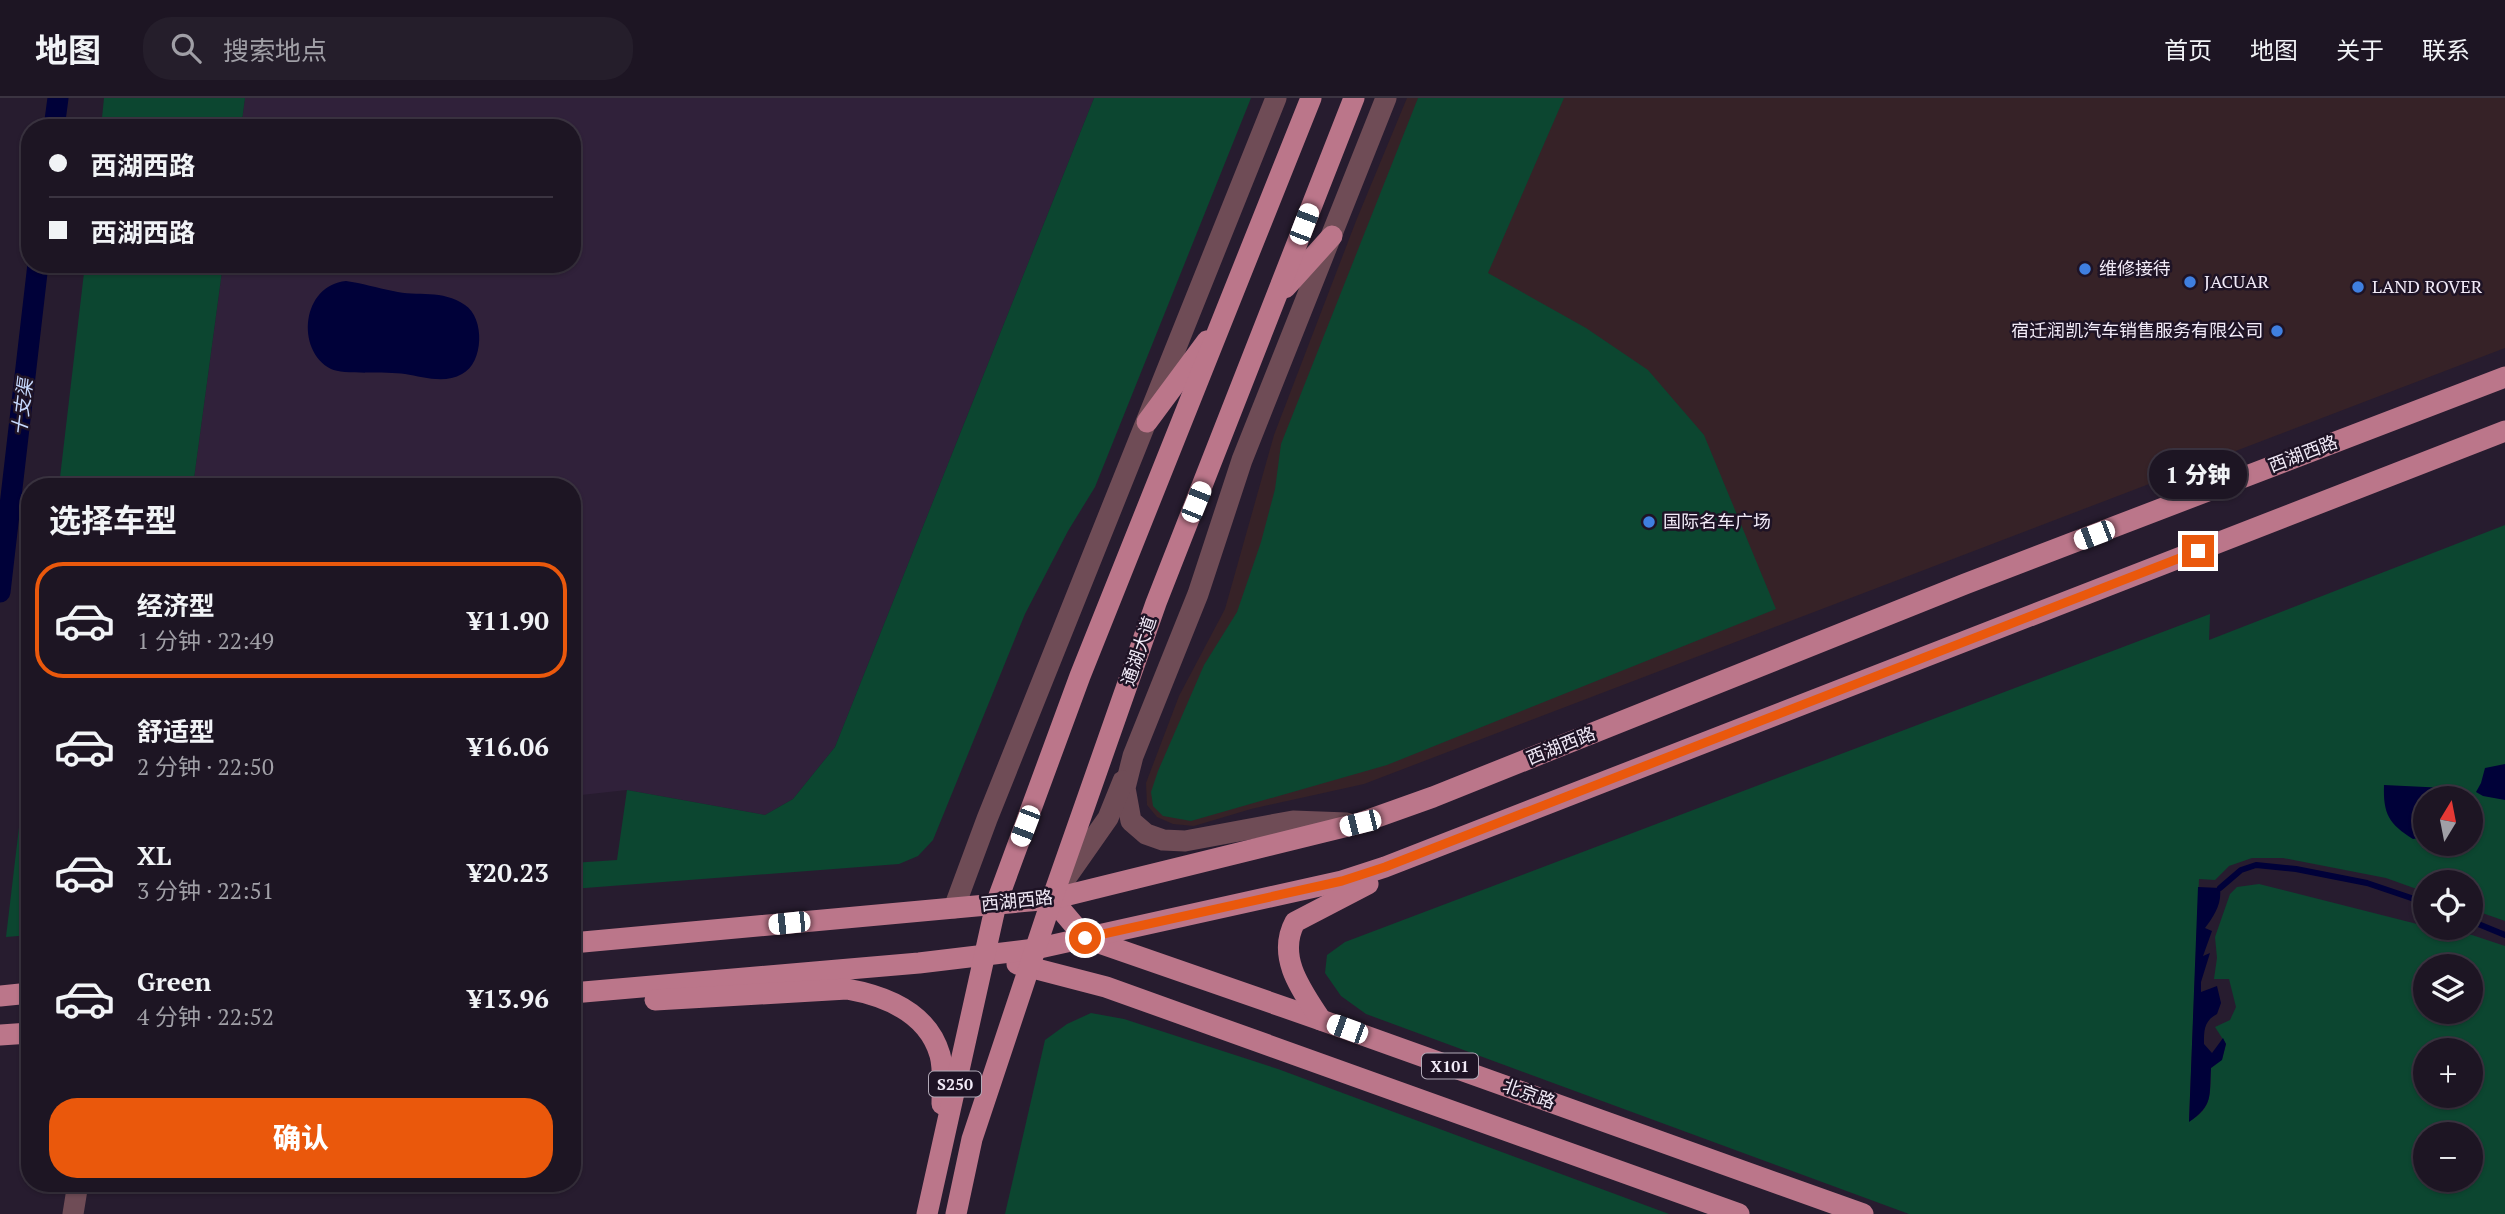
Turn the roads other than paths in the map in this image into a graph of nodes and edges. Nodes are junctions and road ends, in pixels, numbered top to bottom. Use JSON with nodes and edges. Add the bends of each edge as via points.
{"nodes":[{"id":1,"x":1276,"y":98,"type":"edge"},
{"id":2,"x":1311,"y":98,"type":"edge"},
{"id":3,"x":1354,"y":98,"type":"edge"},
{"id":4,"x":1386,"y":98,"type":"edge"},
{"id":5,"x":1332,"y":236,"type":"junction"},
{"id":6,"x":1275,"y":300,"type":"junction"},
{"id":7,"x":1225,"y":317,"type":"junction"},
{"id":8,"x":2505,"y":377,"type":"edge"},
{"id":9,"x":1147,"y":422,"type":"junction"},
{"id":10,"x":2505,"y":432,"type":"edge"},
{"id":11,"x":1129,"y":768,"type":"junction"},
{"id":12,"x":1360,"y":823,"type":"junction"},
{"id":13,"x":1406,"y":859,"type":"junction"},
{"id":14,"x":1052,"y":899,"type":"junction"},
{"id":15,"x":996,"y":904,"type":"junction"},
{"id":16,"x":954,"y":908,"type":"junction"},
{"id":17,"x":1085,"y":938,"type":"junction"},
{"id":18,"x":581,"y":942,"type":"edge"},
{"id":19,"x":985,"y":955,"type":"junction"},
{"id":20,"x":1032,"y":958,"type":"junction"},
{"id":21,"x":581,"y":992,"type":"edge"},
{"id":22,"x":581,"y":1000,"type":"edge"},
{"id":23,"x":1321,"y":1020,"type":"junction"},
{"id":24,"x":21,"y":1034,"type":"edge"},
{"id":25,"x":0,"y":1035,"type":"edge"},
{"id":26,"x":942,"y":1139,"type":"junction"},
{"id":27,"x":76,"y":1192,"type":"edge"},
{"id":28,"x":72,"y":1214,"type":"edge"},
{"id":29,"x":927,"y":1214,"type":"edge"},
{"id":30,"x":956,"y":1214,"type":"edge"},
{"id":31,"x":1739,"y":1214,"type":"edge"},
{"id":32,"x":1863,"y":1214,"type":"edge"}],
"edges":[{"from":1,"to":9,"type":"street"},
{"from":2,"to":7,"type":"main road"},
{"from":3,"to":6,"type":"main road","name":"通湖大道"},
{"from":4,"to":5,"type":"street"},
{"from":5,"to":6,"type":"main road"},
{"from":5,"to":11,"type":"street","via":[[1242,460],[1198,594]]},
{"from":6,"to":14,"type":"main road","name":"通湖大道","via":[[1156,603]]},
{"from":7,"to":9,"type":"main road"},
{"from":7,"to":15,"type":"main road","via":[[1080,676]]},
{"from":8,"to":12,"type":"main road","name":"西湖西路"},
{"from":9,"to":16,"type":"street"},
{"from":10,"to":13,"type":"main road"},
{"from":11,"to":12,"type":"street","via":[[1125,788],[1131,821],[1146,834],[1163,840],[1185,841],[1293,821]]},
{"from":11,"to":14,"type":"street","via":[[1108,818]]},
{"from":12,"to":14,"type":"main road","name":"西湖西路"},
{"from":13,"to":17,"type":"main road","via":[[1342,881]]},
{"from":13,"to":23,"type":"main road","via":[[1295,922],[1289,933],[1296,982]]},
{"from":14,"to":15,"type":"main road","name":"西湖西路"},
{"from":14,"to":17,"type":"main road"},
{"from":14,"to":20,"type":"main road","name":"通湖大道","number":"S250"},
{"from":15,"to":16,"type":"main road","name":"西湖西路"},
{"from":15,"to":19,"type":"main road"},
{"from":16,"to":18,"type":"main road","name":"西湖西路"},
{"from":17,"to":20,"type":"main road"},
{"from":17,"to":23,"type":"main road","name":"北京路","number":"X101"},
{"from":19,"to":20,"type":"main road"},
{"from":19,"to":21,"type":"main road"},
{"from":19,"to":26,"type":"main road","number":"S250"},
{"from":20,"to":30,"type":"main road","name":"通湖大道","number":"S250","via":[[972,1139]]},
{"from":20,"to":31,"type":"main road","number":"X101"},
{"from":22,"to":26,"type":"main road","via":[[617,1003],[847,989],[877,995],[903,1007],[936,1043],[941,1058]]},
{"from":23,"to":32,"type":"main road","name":"北京路","number":"X101"},
{"from":24,"to":25,"type":"main road"},
{"from":26,"to":29,"type":"main road","number":"S250"},
{"from":27,"to":28,"type":"street"}]}
